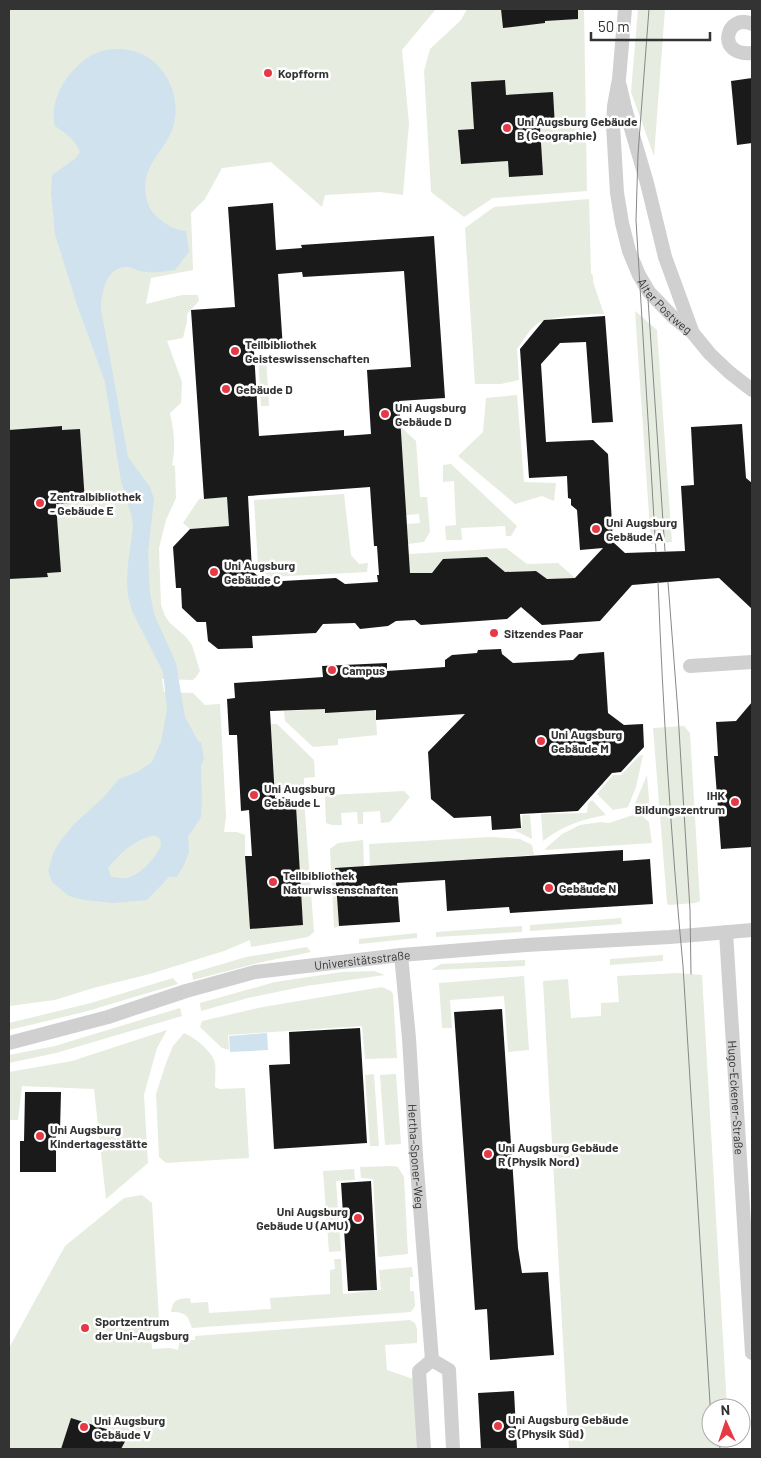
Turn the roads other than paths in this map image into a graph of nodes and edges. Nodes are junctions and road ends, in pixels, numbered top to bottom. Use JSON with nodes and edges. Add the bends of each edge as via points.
{"nodes":[{"id":1,"x":624,"y":9,"type":"edge"},
{"id":2,"x":752,"y":24,"type":"edge"},
{"id":3,"x":752,"y":52,"type":"edge"},
{"id":4,"x":619,"y":79,"type":"junction"},
{"id":5,"x":692,"y":332,"type":"junction"},
{"id":6,"x":752,"y":390,"type":"edge"},
{"id":7,"x":752,"y":662,"type":"edge"},
{"id":8,"x":690,"y":666,"type":"dead end"},
{"id":9,"x":752,"y":930,"type":"edge"},
{"id":10,"x":726,"y":932,"type":"junction"},
{"id":11,"x":401,"y":955,"type":"junction"},
{"id":12,"x":9,"y":1043,"type":"edge"},
{"id":13,"x":749,"y":1250,"type":"edge"},
{"id":14,"x":752,"y":1353,"type":"edge"},
{"id":15,"x":432,"y":1360,"type":"junction"},
{"id":16,"x":424,"y":1449,"type":"edge"},
{"id":17,"x":453,"y":1449,"type":"edge"}],
"edges":[{"from":1,"to":4,"type":"street","name":"Alter Postweg"},
{"from":2,"to":3,"type":"street","via":[[738,23],[730,29],[728,39],[736,51]]},
{"from":4,"to":5,"type":"street","name":"Alter Postweg","via":[[665,257]]},
{"from":4,"to":5,"type":"street","name":"Alter Postweg","via":[[613,126],[615,170],[629,251],[649,292]]},
{"from":5,"to":6,"type":"street","via":[[710,354]]},
{"from":7,"to":8,"type":"street"},
{"from":9,"to":10,"type":"street","name":"Universitätsstraße"},
{"from":10,"to":11,"type":"street","name":"Universitätsstraße"},
{"from":10,"to":13,"type":"street","name":"Hugo-Eckener-Straße"},
{"from":11,"to":12,"type":"street","name":"Universitätsstraße","via":[[255,972]]},
{"from":11,"to":15,"type":"street","name":"Hertha-Sponer-Weg"},
{"from":13,"to":14,"type":"street","name":"Hugo-Eckener-Straße"},
{"from":15,"to":16,"type":"street","via":[[418,1371]]},
{"from":15,"to":17,"type":"street","via":[[449,1370]]}]}
